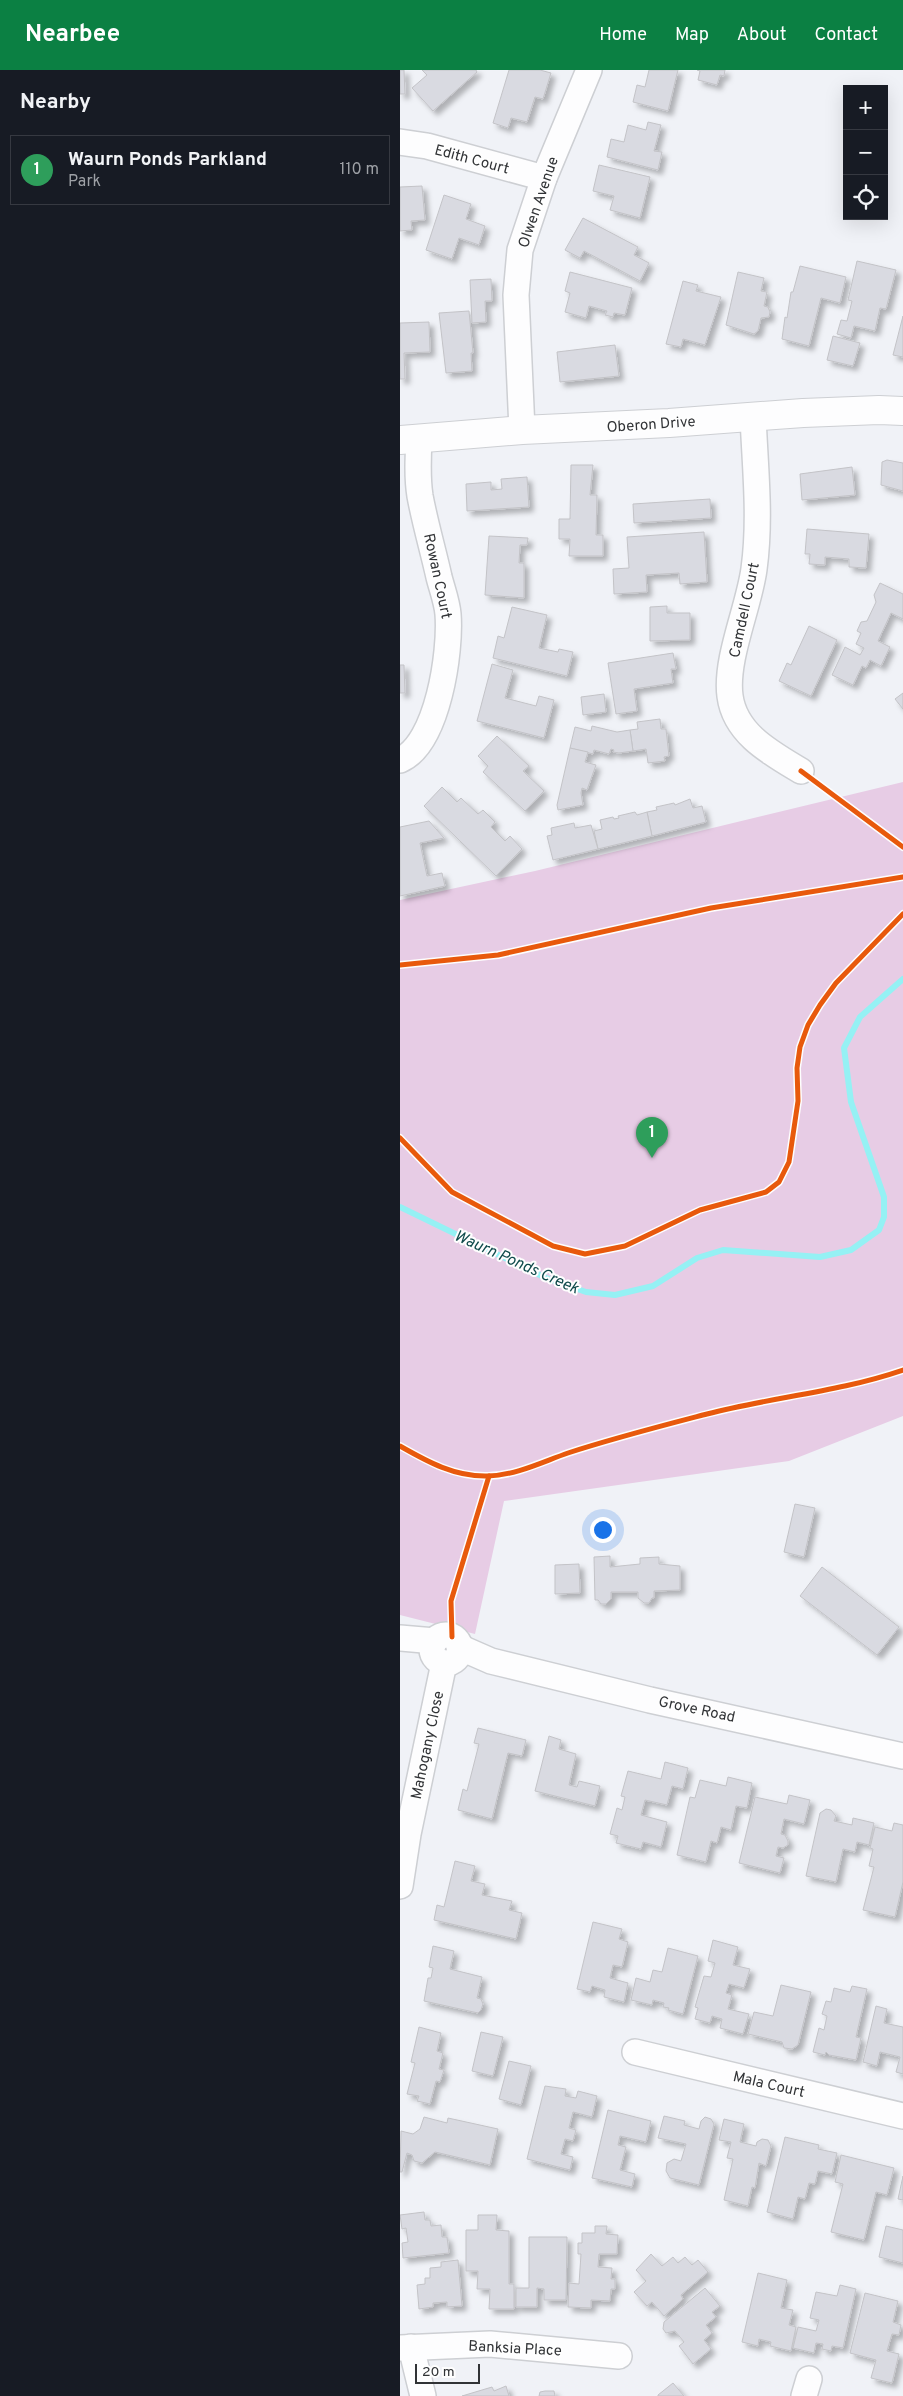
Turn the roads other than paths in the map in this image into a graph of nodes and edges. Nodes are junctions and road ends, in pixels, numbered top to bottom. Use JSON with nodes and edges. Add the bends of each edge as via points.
{"nodes":[{"id":1,"x":590,"y":70,"type":"edge"},
{"id":2,"x":400,"y":142,"type":"edge"},
{"id":3,"x":544,"y":178,"type":"junction"},
{"id":4,"x":903,"y":412,"type":"edge"},
{"id":5,"x":752,"y":416,"type":"junction"},
{"id":6,"x":522,"y":430,"type":"junction"},
{"id":7,"x":410,"y":440,"type":"edge"},
{"id":8,"x":400,"y":760,"type":"edge"},
{"id":9,"x":801,"y":771,"type":"dead end"},
{"id":10,"x":401,"y":1638,"type":"edge"},
{"id":11,"x":445,"y":1653,"type":"junction"},
{"id":12,"x":903,"y":1756,"type":"edge"},
{"id":13,"x":400,"y":1886,"type":"edge"},
{"id":14,"x":635,"y":2052,"type":"dead end"},
{"id":15,"x":903,"y":2116,"type":"edge"},
{"id":16,"x":405,"y":2347,"type":"edge"},
{"id":17,"x":619,"y":2356,"type":"dead end"},
{"id":18,"x":423,"y":2396,"type":"edge"}],
"edges":[{"from":1,"to":3,"type":"street","name":"Olwen Avenue"},
{"from":2,"to":3,"type":"street","name":"Edith Court","via":[[427,146]]},
{"from":3,"to":6,"type":"street","name":"Olwen Avenue","via":[[520,250],[516,295]]},
{"from":4,"to":5,"type":"street","name":"Oberon Drive","via":[[879,410]]},
{"from":5,"to":6,"type":"street","name":"Oberon Drive"},
{"from":5,"to":9,"type":"street","name":"Camdell Court","via":[[757,534],[749,597],[732,665],[730,697],[738,720],[753,740]]},
{"from":6,"to":7,"type":"street","name":"Oberon Drive"},
{"from":7,"to":8,"type":"street","name":"Rowan Court","via":[[448,612],[449,633],[430,725],[418,745]]},
{"from":10,"to":11,"type":"street","name":"Grove Road"},
{"from":11,"to":12,"type":"street","name":"Grove Road"},
{"from":11,"to":13,"type":"street","name":"Mahogany Close"},
{"from":14,"to":15,"type":"street","name":"Mala Court"},
{"from":16,"to":17,"type":"street","name":"Banksia Place","via":[[498,2345]]},
{"from":16,"to":18,"type":"street","name":"Banksia Place"}]}
